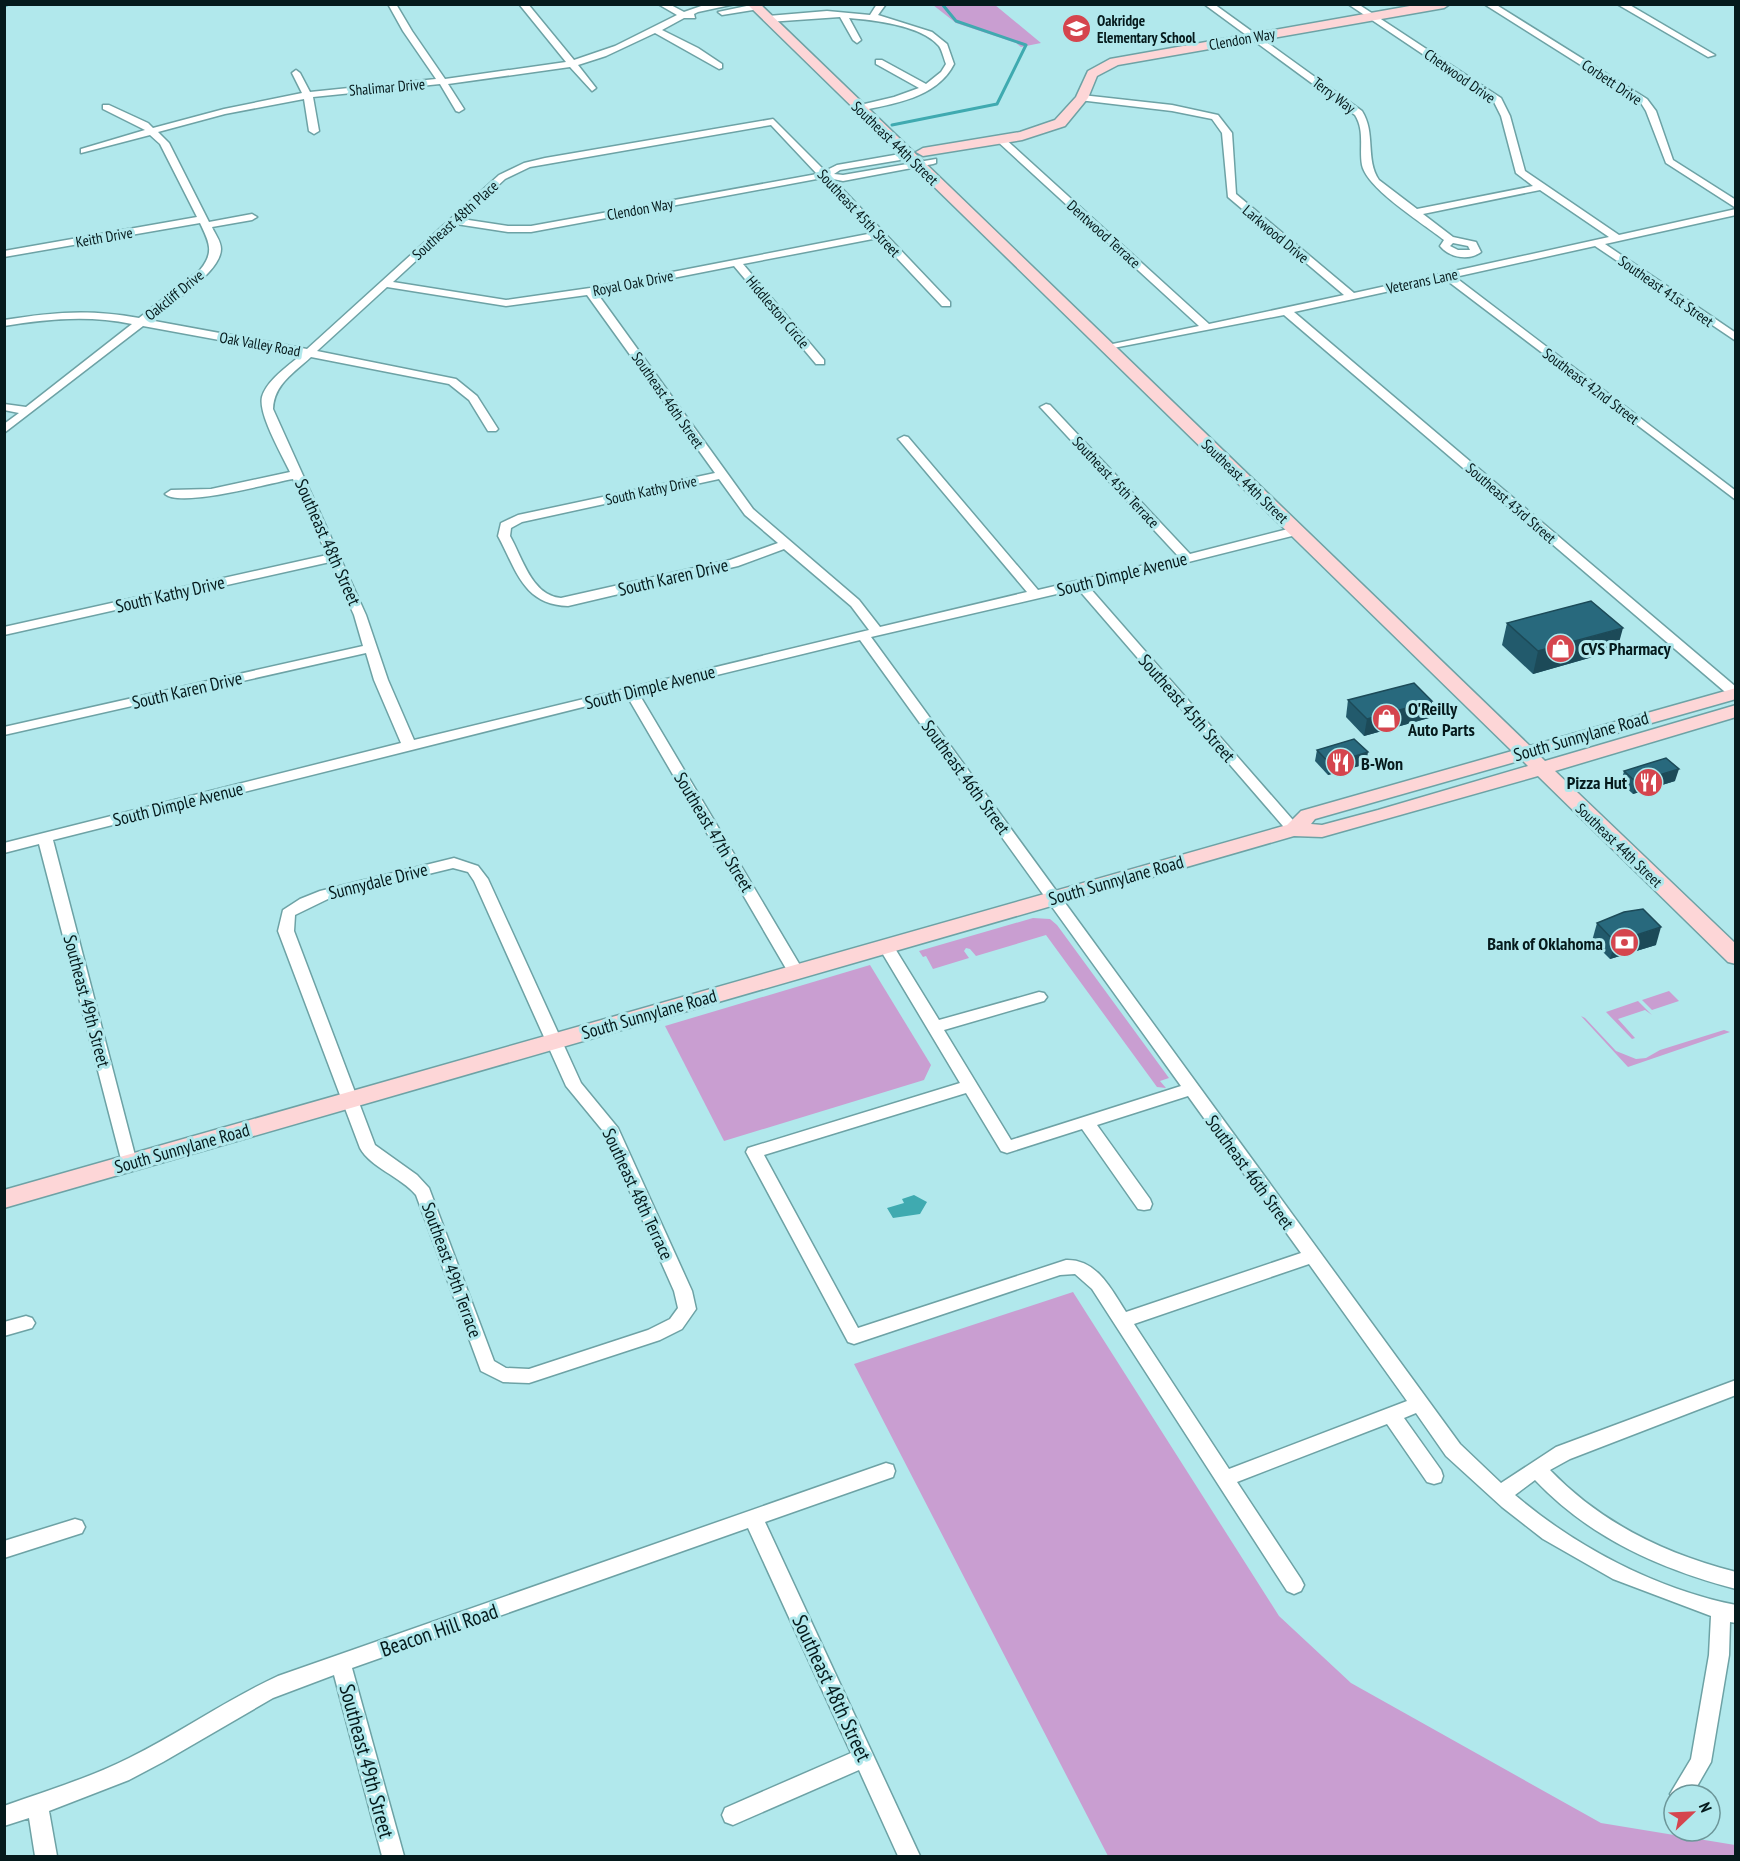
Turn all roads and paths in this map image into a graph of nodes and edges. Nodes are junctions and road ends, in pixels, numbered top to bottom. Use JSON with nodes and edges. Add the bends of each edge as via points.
{"nodes":[{"id":1,"x":392,"y":4,"type":"edge"},
{"id":2,"x":523,"y":4,"type":"edge"},
{"id":3,"x":662,"y":4,"type":"edge"},
{"id":4,"x":731,"y":4,"type":"edge"},
{"id":5,"x":882,"y":4,"type":"edge"},
{"id":6,"x":1208,"y":4,"type":"edge"},
{"id":7,"x":1352,"y":4,"type":"edge"},
{"id":8,"x":1444,"y":4,"type":"edge"},
{"id":9,"x":1488,"y":4,"type":"edge"},
{"id":10,"x":1621,"y":4,"type":"edge"},
{"id":11,"x":755,"y":6,"type":"edge"},
{"id":12,"x":842,"y":14,"type":"junction"},
{"id":13,"x":686,"y":16,"type":"junction"},
{"id":14,"x":873,"y":17,"type":"junction"},
{"id":15,"x":1372,"y":17,"type":"junction"},
{"id":16,"x":768,"y":19,"type":"junction"},
{"id":17,"x":656,"y":30,"type":"junction"},
{"id":18,"x":1253,"y":37,"type":"junction"},
{"id":19,"x":857,"y":40,"type":"dead end"},
{"id":20,"x":1711,"y":55,"type":"dead end"},
{"id":21,"x":879,"y":62,"type":"dead end"},
{"id":22,"x":574,"y":63,"type":"junction"},
{"id":23,"x":719,"y":66,"type":"dead end"},
{"id":24,"x":296,"y":73,"type":"dead end"},
{"id":25,"x":444,"y":81,"type":"junction"},
{"id":26,"x":592,"y":88,"type":"dead end"},
{"id":27,"x":926,"y":88,"type":"junction"},
{"id":28,"x":308,"y":96,"type":"junction"},
{"id":29,"x":1082,"y":98,"type":"junction"},
{"id":30,"x":106,"y":107,"type":"dead end"},
{"id":31,"x":860,"y":108,"type":"junction"},
{"id":32,"x":459,"y":109,"type":"dead end"},
{"id":33,"x":773,"y":122,"type":"joint"},
{"id":34,"x":153,"y":131,"type":"junction"},
{"id":35,"x":314,"y":131,"type":"dead end"},
{"id":36,"x":1000,"y":139,"type":"junction"},
{"id":37,"x":84,"y":151,"type":"dead end"},
{"id":38,"x":920,"y":158,"type":"junction"},
{"id":39,"x":825,"y":175,"type":"junction"},
{"id":40,"x":1541,"y":187,"type":"junction"},
{"id":41,"x":1736,"y":205,"type":"edge"},
{"id":42,"x":1736,"y":212,"type":"edge"},
{"id":43,"x":1414,"y":213,"type":"junction"},
{"id":44,"x":252,"y":217,"type":"dead end"},
{"id":45,"x":455,"y":221,"type":"junction"},
{"id":46,"x":205,"y":222,"type":"junction"},
{"id":47,"x":879,"y":236,"type":"junction"},
{"id":48,"x":1617,"y":238,"type":"junction"},
{"id":49,"x":1450,"y":239,"type":"dead end"},
{"id":50,"x":1597,"y":243,"type":"junction"},
{"id":51,"x":4,"y":254,"type":"edge"},
{"id":52,"x":736,"y":262,"type":"junction"},
{"id":53,"x":1447,"y":276,"type":"junction"},
{"id":54,"x":386,"y":284,"type":"junction"},
{"id":55,"x":590,"y":291,"type":"junction"},
{"id":56,"x":1351,"y":296,"type":"junction"},
{"id":57,"x":946,"y":304,"type":"dead end"},
{"id":58,"x":1286,"y":311,"type":"junction"},
{"id":59,"x":141,"y":322,"type":"junction"},
{"id":60,"x":4,"y":323,"type":"edge"},
{"id":61,"x":1208,"y":328,"type":"junction"},
{"id":62,"x":1736,"y":338,"type":"edge"},
{"id":63,"x":1107,"y":348,"type":"junction"},
{"id":64,"x":308,"y":353,"type":"junction"},
{"id":65,"x":820,"y":362,"type":"dead end"},
{"id":66,"x":4,"y":406,"type":"edge"},
{"id":67,"x":1046,"y":407,"type":"dead end"},
{"id":68,"x":27,"y":411,"type":"junction"},
{"id":69,"x":492,"y":429,"type":"dead end"},
{"id":70,"x":4,"y":430,"type":"edge"},
{"id":71,"x":904,"y":439,"type":"dead end"},
{"id":72,"x":297,"y":474,"type":"junction"},
{"id":73,"x":721,"y":475,"type":"junction"},
{"id":74,"x":171,"y":494,"type":"dead end"},
{"id":75,"x":1736,"y":497,"type":"edge"},
{"id":76,"x":1296,"y":531,"type":"junction"},
{"id":77,"x":786,"y":544,"type":"junction"},
{"id":78,"x":335,"y":557,"type":"junction"},
{"id":79,"x":1187,"y":558,"type":"junction"},
{"id":80,"x":1081,"y":585,"type":"junction"},
{"id":81,"x":1035,"y":594,"type":"junction"},
{"id":82,"x":558,"y":602,"type":"joint"},
{"id":83,"x":4,"y":631,"type":"edge"},
{"id":84,"x":870,"y":634,"type":"junction"},
{"id":85,"x":370,"y":648,"type":"junction"},
{"id":86,"x":631,"y":692,"type":"junction"},
{"id":87,"x":1735,"y":698,"type":"edge"},
{"id":88,"x":4,"y":731,"type":"edge"},
{"id":89,"x":409,"y":746,"type":"junction"},
{"id":90,"x":1523,"y":753,"type":"junction"},
{"id":91,"x":1541,"y":770,"type":"junction"},
{"id":92,"x":1294,"y":830,"type":"junction"},
{"id":93,"x":45,"y":838,"type":"junction"},
{"id":94,"x":4,"y":848,"type":"edge"},
{"id":95,"x":472,"y":869,"type":"joint"},
{"id":96,"x":1054,"y":898,"type":"junction"},
{"id":97,"x":288,"y":913,"type":"joint"},
{"id":98,"x":886,"y":946,"type":"junction"},
{"id":99,"x":1736,"y":957,"type":"edge"},
{"id":100,"x":796,"y":972,"type":"junction"},
{"id":101,"x":1039,"y":997,"type":"dead end"},
{"id":102,"x":935,"y":1027,"type":"junction"},
{"id":103,"x":555,"y":1041,"type":"junction"},
{"id":104,"x":969,"y":1086,"type":"junction"},
{"id":105,"x":1190,"y":1089,"type":"junction"},
{"id":106,"x":349,"y":1100,"type":"junction"},
{"id":107,"x":1086,"y":1122,"type":"junction"},
{"id":108,"x":129,"y":1163,"type":"junction"},
{"id":109,"x":4,"y":1199,"type":"edge"},
{"id":110,"x":1144,"y":1204,"type":"dead end"},
{"id":111,"x":1312,"y":1256,"type":"junction"},
{"id":112,"x":1121,"y":1321,"type":"junction"},
{"id":113,"x":26,"y":1323,"type":"dead end"},
{"id":114,"x":4,"y":1329,"type":"edge"},
{"id":115,"x":603,"y":1352,"type":"joint"},
{"id":116,"x":1736,"y":1387,"type":"edge"},
{"id":117,"x":1420,"y":1404,"type":"junction"},
{"id":118,"x":1391,"y":1415,"type":"junction"},
{"id":119,"x":1536,"y":1469,"type":"junction"},
{"id":120,"x":886,"y":1471,"type":"dead end"},
{"id":121,"x":1434,"y":1476,"type":"dead end"},
{"id":122,"x":1224,"y":1479,"type":"junction"},
{"id":123,"x":1501,"y":1494,"type":"junction"},
{"id":124,"x":754,"y":1519,"type":"junction"},
{"id":125,"x":75,"y":1527,"type":"dead end"},
{"id":126,"x":4,"y":1550,"type":"edge"},
{"id":127,"x":1736,"y":1581,"type":"edge"},
{"id":128,"x":1294,"y":1585,"type":"dead end"},
{"id":129,"x":1728,"y":1612,"type":"edge"},
{"id":130,"x":340,"y":1665,"type":"junction"},
{"id":131,"x":864,"y":1758,"type":"junction"},
{"id":132,"x":1688,"y":1783,"type":"edge"},
{"id":133,"x":37,"y":1804,"type":"junction"},
{"id":134,"x":733,"y":1815,"type":"dead end"},
{"id":135,"x":4,"y":1816,"type":"edge"},
{"id":136,"x":46,"y":1857,"type":"edge"},
{"id":137,"x":393,"y":1857,"type":"edge"},
{"id":138,"x":909,"y":1857,"type":"edge"}],
"edges":[{"from":1,"to":25,"type":"street","via":[[402,25]]},
{"from":2,"to":22,"type":"street"},
{"from":3,"to":13,"type":"street"},
{"from":4,"to":13,"type":"street","name":"Shalimar Drive"},
{"from":5,"to":14,"type":"street"},
{"from":6,"to":18,"type":"street","name":"Terry Way"},
{"from":7,"to":15,"type":"street","name":"Chetwood Drive"},
{"from":8,"to":15,"type":"main road","name":"Clendon Way"},
{"from":9,"to":41,"type":"street","name":"Corbett Drive","via":[[1644,101],[1669,161]]},
{"from":10,"to":20,"type":"street"},
{"from":11,"to":13,"type":"street","name":"Shalimar Drive"},
{"from":11,"to":16,"type":"main road","name":"Southeast 44th Street"},
{"from":12,"to":14,"type":"street"},
{"from":12,"to":16,"type":"street"},
{"from":12,"to":19,"type":"street"},
{"from":13,"to":17,"type":"street","name":"Shalimar Drive"},
{"from":14,"to":27,"type":"street","via":[[929,34],[944,46],[948,70]]},
{"from":15,"to":18,"type":"main road","name":"Clendon Way"},
{"from":15,"to":40,"type":"street","name":"Chetwood Drive","via":[[1498,100],[1513,157],[1521,173]]},
{"from":16,"to":31,"type":"main road","name":"Southeast 44th Street"},
{"from":17,"to":22,"type":"street","name":"Shalimar Drive","via":[[617,50]]},
{"from":17,"to":23,"type":"street"},
{"from":18,"to":29,"type":"main road","name":"Clendon Way","via":[[1114,62],[1092,74]]},
{"from":18,"to":43,"type":"street","name":"Terry Way","via":[[1359,113],[1365,121],[1366,172]]},
{"from":21,"to":27,"type":"street"},
{"from":22,"to":25,"type":"street","name":"Shalimar Drive"},
{"from":22,"to":26,"type":"street"},
{"from":24,"to":28,"type":"street"},
{"from":25,"to":28,"type":"street","name":"Shalimar Drive"},
{"from":25,"to":32,"type":"street"},
{"from":27,"to":31,"type":"street"},
{"from":28,"to":34,"type":"street","name":"Shalimar Drive","via":[[224,111]]},
{"from":28,"to":35,"type":"street"},
{"from":29,"to":36,"type":"main road","name":"Clendon Way","via":[[1060,123],[1038,132]]},
{"from":29,"to":56,"type":"street","name":"Larkwood Drive","via":[[1215,117],[1227,133],[1232,195]]},
{"from":30,"to":34,"type":"street","name":"Oakcliff Drive","via":[[131,116]]},
{"from":31,"to":38,"type":"main road","name":"Southeast 44th Street"},
{"from":33,"to":39,"type":"street","name":"Southeast 45th Street"},
{"from":33,"to":45,"type":"street","name":"Southeast 48th Place","via":[[527,165],[502,177]]},
{"from":34,"to":37,"type":"street","name":"Shalimar Drive"},
{"from":34,"to":46,"type":"street","name":"Oakcliff Drive","via":[[175,162]]},
{"from":36,"to":38,"type":"main road","name":"Clendon Way","via":[[986,152],[960,151]]},
{"from":36,"to":61,"type":"street","name":"Dentwood Terrace"},
{"from":38,"to":39,"type":"street","name":"Clendon Way","via":[[843,178]]},
{"from":38,"to":63,"type":"main road","name":"Southeast 44th Street"},
{"from":39,"to":45,"type":"street","name":"Clendon Way","via":[[531,229]]},
{"from":39,"to":47,"type":"street","name":"Southeast 45th Street"},
{"from":40,"to":43,"type":"street"},
{"from":40,"to":48,"type":"street","name":"Chetwood Drive"},
{"from":42,"to":48,"type":"street","name":"Veterans Lane"},
{"from":43,"to":49,"type":"street","name":"Terry Way"},
{"from":44,"to":46,"type":"street","name":"Keith Drive"},
{"from":45,"to":54,"type":"street","name":"Southeast 48th Place"},
{"from":46,"to":51,"type":"street","name":"Keith Drive"},
{"from":46,"to":59,"type":"street","name":"Oakcliff Drive","via":[[215,243],[213,261]]},
{"from":47,"to":52,"type":"street","name":"Royal Oak Drive"},
{"from":47,"to":57,"type":"street","name":"Southeast 45th Street"},
{"from":48,"to":50,"type":"street","name":"Veterans Lane"},
{"from":50,"to":53,"type":"street","name":"Veterans Lane"},
{"from":50,"to":62,"type":"street","name":"Southeast 41st Street"},
{"from":52,"to":55,"type":"street","name":"Royal Oak Drive"},
{"from":52,"to":65,"type":"street","name":"Hiddleston Circle"},
{"from":53,"to":56,"type":"street","name":"Veterans Lane"},
{"from":53,"to":75,"type":"street","name":"Southeast 42nd Street"},
{"from":54,"to":55,"type":"street","name":"Royal Oak Drive","via":[[506,303]]},
{"from":54,"to":64,"type":"street","name":"Southeast 48th Place"},
{"from":55,"to":73,"type":"street","name":"Southeast 46th Street"},
{"from":56,"to":58,"type":"street","name":"Veterans Lane"},
{"from":58,"to":61,"type":"street","name":"Veterans Lane"},
{"from":58,"to":87,"type":"street","name":"Southeast 43rd Street"},
{"from":59,"to":60,"type":"street","name":"Oak Valley Road","via":[[79,314]]},
{"from":59,"to":64,"type":"street","name":"Oak Valley Road"},
{"from":59,"to":68,"type":"street","name":"Oakcliff Drive"},
{"from":61,"to":63,"type":"street","name":"Veterans Lane"},
{"from":63,"to":76,"type":"main road","name":"Southeast 44th Street"},
{"from":64,"to":69,"type":"street","name":"Oak Valley Road","via":[[452,381],[469,391]]},
{"from":64,"to":72,"type":"street","name":"Southeast 48th Street","via":[[275,384],[267,402]]},
{"from":66,"to":68,"type":"street"},
{"from":67,"to":79,"type":"street","name":"Southeast 45th Terrace"},
{"from":68,"to":70,"type":"street","name":"Oakcliff Drive"},
{"from":71,"to":81,"type":"street"},
{"from":72,"to":74,"type":"street","via":[[211,494]]},
{"from":72,"to":78,"type":"street","name":"Southeast 48th Street"},
{"from":73,"to":77,"type":"street","name":"Southeast 46th Street","via":[[749,512]]},
{"from":73,"to":82,"type":"street","name":"South Kathy Drive","via":[[510,522],[505,526],[504,536],[535,592]]},
{"from":76,"to":79,"type":"street","name":"South Dimple Avenue"},
{"from":76,"to":90,"type":"main road","name":"Southeast 44th Street"},
{"from":77,"to":82,"type":"street","name":"South Karen Drive","via":[[734,563]]},
{"from":77,"to":84,"type":"street","name":"Southeast 46th Street","via":[[855,603]]},
{"from":78,"to":83,"type":"street","name":"South Kathy Drive"},
{"from":78,"to":85,"type":"street","name":"Southeast 48th Street"},
{"from":79,"to":80,"type":"street","name":"South Dimple Avenue"},
{"from":80,"to":81,"type":"street","name":"South Dimple Avenue"},
{"from":80,"to":92,"type":"street","name":"Southeast 45th Street"},
{"from":81,"to":84,"type":"street","name":"South Dimple Avenue"},
{"from":84,"to":86,"type":"street","name":"South Dimple Avenue"},
{"from":84,"to":96,"type":"street","name":"Southeast 46th Street"},
{"from":85,"to":88,"type":"street","name":"South Karen Drive"},
{"from":85,"to":89,"type":"street","name":"Southeast 48th Street"},
{"from":86,"to":89,"type":"street","name":"South Dimple Avenue"},
{"from":86,"to":100,"type":"street","name":"Southeast 47th Street"},
{"from":87,"to":90,"type":"main road","name":"South Sunnylane Road"},
{"from":87,"to":91,"type":"main road","name":"South Sunnylane Road"},
{"from":89,"to":93,"type":"street","name":"South Dimple Avenue"},
{"from":90,"to":91,"type":"main road","name":"Southeast 44th Street"},
{"from":90,"to":92,"type":"main road","name":"South Sunnylane Road","via":[[1308,815]]},
{"from":91,"to":92,"type":"main road","name":"South Sunnylane Road","via":[[1322,831]]},
{"from":91,"to":99,"type":"main road","name":"Southeast 44th Street"},
{"from":92,"to":96,"type":"main road","name":"South Sunnylane Road"},
{"from":93,"to":94,"type":"street","name":"South Dimple Avenue"},
{"from":93,"to":108,"type":"street","name":"Southeast 49th Street"},
{"from":95,"to":97,"type":"street","name":"Sunnydale Drive","via":[[454,863],[427,868],[319,896]]},
{"from":95,"to":103,"type":"street","name":"Southeast 48th Terrace","via":[[482,879]]},
{"from":96,"to":98,"type":"main road","name":"South Sunnylane Road"},
{"from":96,"to":105,"type":"street","name":"Southeast 46th Street"},
{"from":97,"to":106,"type":"street","name":"Southeast 49th Terrace","via":[[286,931]]},
{"from":98,"to":100,"type":"main road","name":"South Sunnylane Road"},
{"from":98,"to":102,"type":"street"},
{"from":100,"to":103,"type":"main road","name":"South Sunnylane Road"},
{"from":101,"to":102,"type":"street"},
{"from":102,"to":104,"type":"street"},
{"from":103,"to":106,"type":"main road","name":"South Sunnylane Road"},
{"from":103,"to":115,"type":"street","name":"Southeast 48th Terrace","via":[[574,1086],[610,1128],[683,1291],[687,1309],[676,1324]]},
{"from":104,"to":107,"type":"street","via":[[1007,1147]]},
{"from":104,"to":112,"type":"street","via":[[754,1152],[854,1337],[1072,1265],[1090,1274]]},
{"from":105,"to":107,"type":"street"},
{"from":105,"to":111,"type":"street","name":"Southeast 46th Street"},
{"from":106,"to":108,"type":"main road","name":"South Sunnylane Road"},
{"from":106,"to":115,"type":"street","name":"Southeast 49th Terrace","via":[[368,1148],[413,1180],[423,1192],[487,1366],[503,1375],[529,1376]]},
{"from":107,"to":110,"type":"street"},
{"from":108,"to":109,"type":"main road","name":"South Sunnylane Road"},
{"from":111,"to":112,"type":"street"},
{"from":111,"to":117,"type":"street","name":"Southeast 46th Street"},
{"from":112,"to":122,"type":"street"},
{"from":113,"to":114,"type":"street"},
{"from":116,"to":119,"type":"street","via":[[1563,1453]]},
{"from":117,"to":118,"type":"street"},
{"from":117,"to":123,"type":"street","name":"Southeast 46th Street","via":[[1453,1450]]},
{"from":118,"to":121,"type":"street"},
{"from":118,"to":122,"type":"street"},
{"from":119,"to":123,"type":"street"},
{"from":119,"to":127,"type":"street","via":[[1572,1504],[1614,1534],[1676,1562]]},
{"from":120,"to":124,"type":"street","name":"Beacon Hill Road"},
{"from":122,"to":128,"type":"street"},
{"from":123,"to":129,"type":"street","name":"Southeast 46th Street","via":[[1570,1546],[1643,1583]]},
{"from":124,"to":130,"type":"street","name":"Beacon Hill Road"},
{"from":124,"to":131,"type":"street","name":"Southeast 48th Street"},
{"from":125,"to":126,"type":"street"},
{"from":129,"to":132,"type":"street","via":[[1701,1762]]},
{"from":130,"to":133,"type":"street","name":"Beacon Hill Road","via":[[260,1694],[136,1766]]},
{"from":130,"to":137,"type":"street","name":"Southeast 49th Street"},
{"from":131,"to":134,"type":"street"},
{"from":131,"to":138,"type":"street","name":"Southeast 48th Street"},
{"from":133,"to":135,"type":"street","name":"Beacon Hill Road"},
{"from":133,"to":136,"type":"street"}]}
